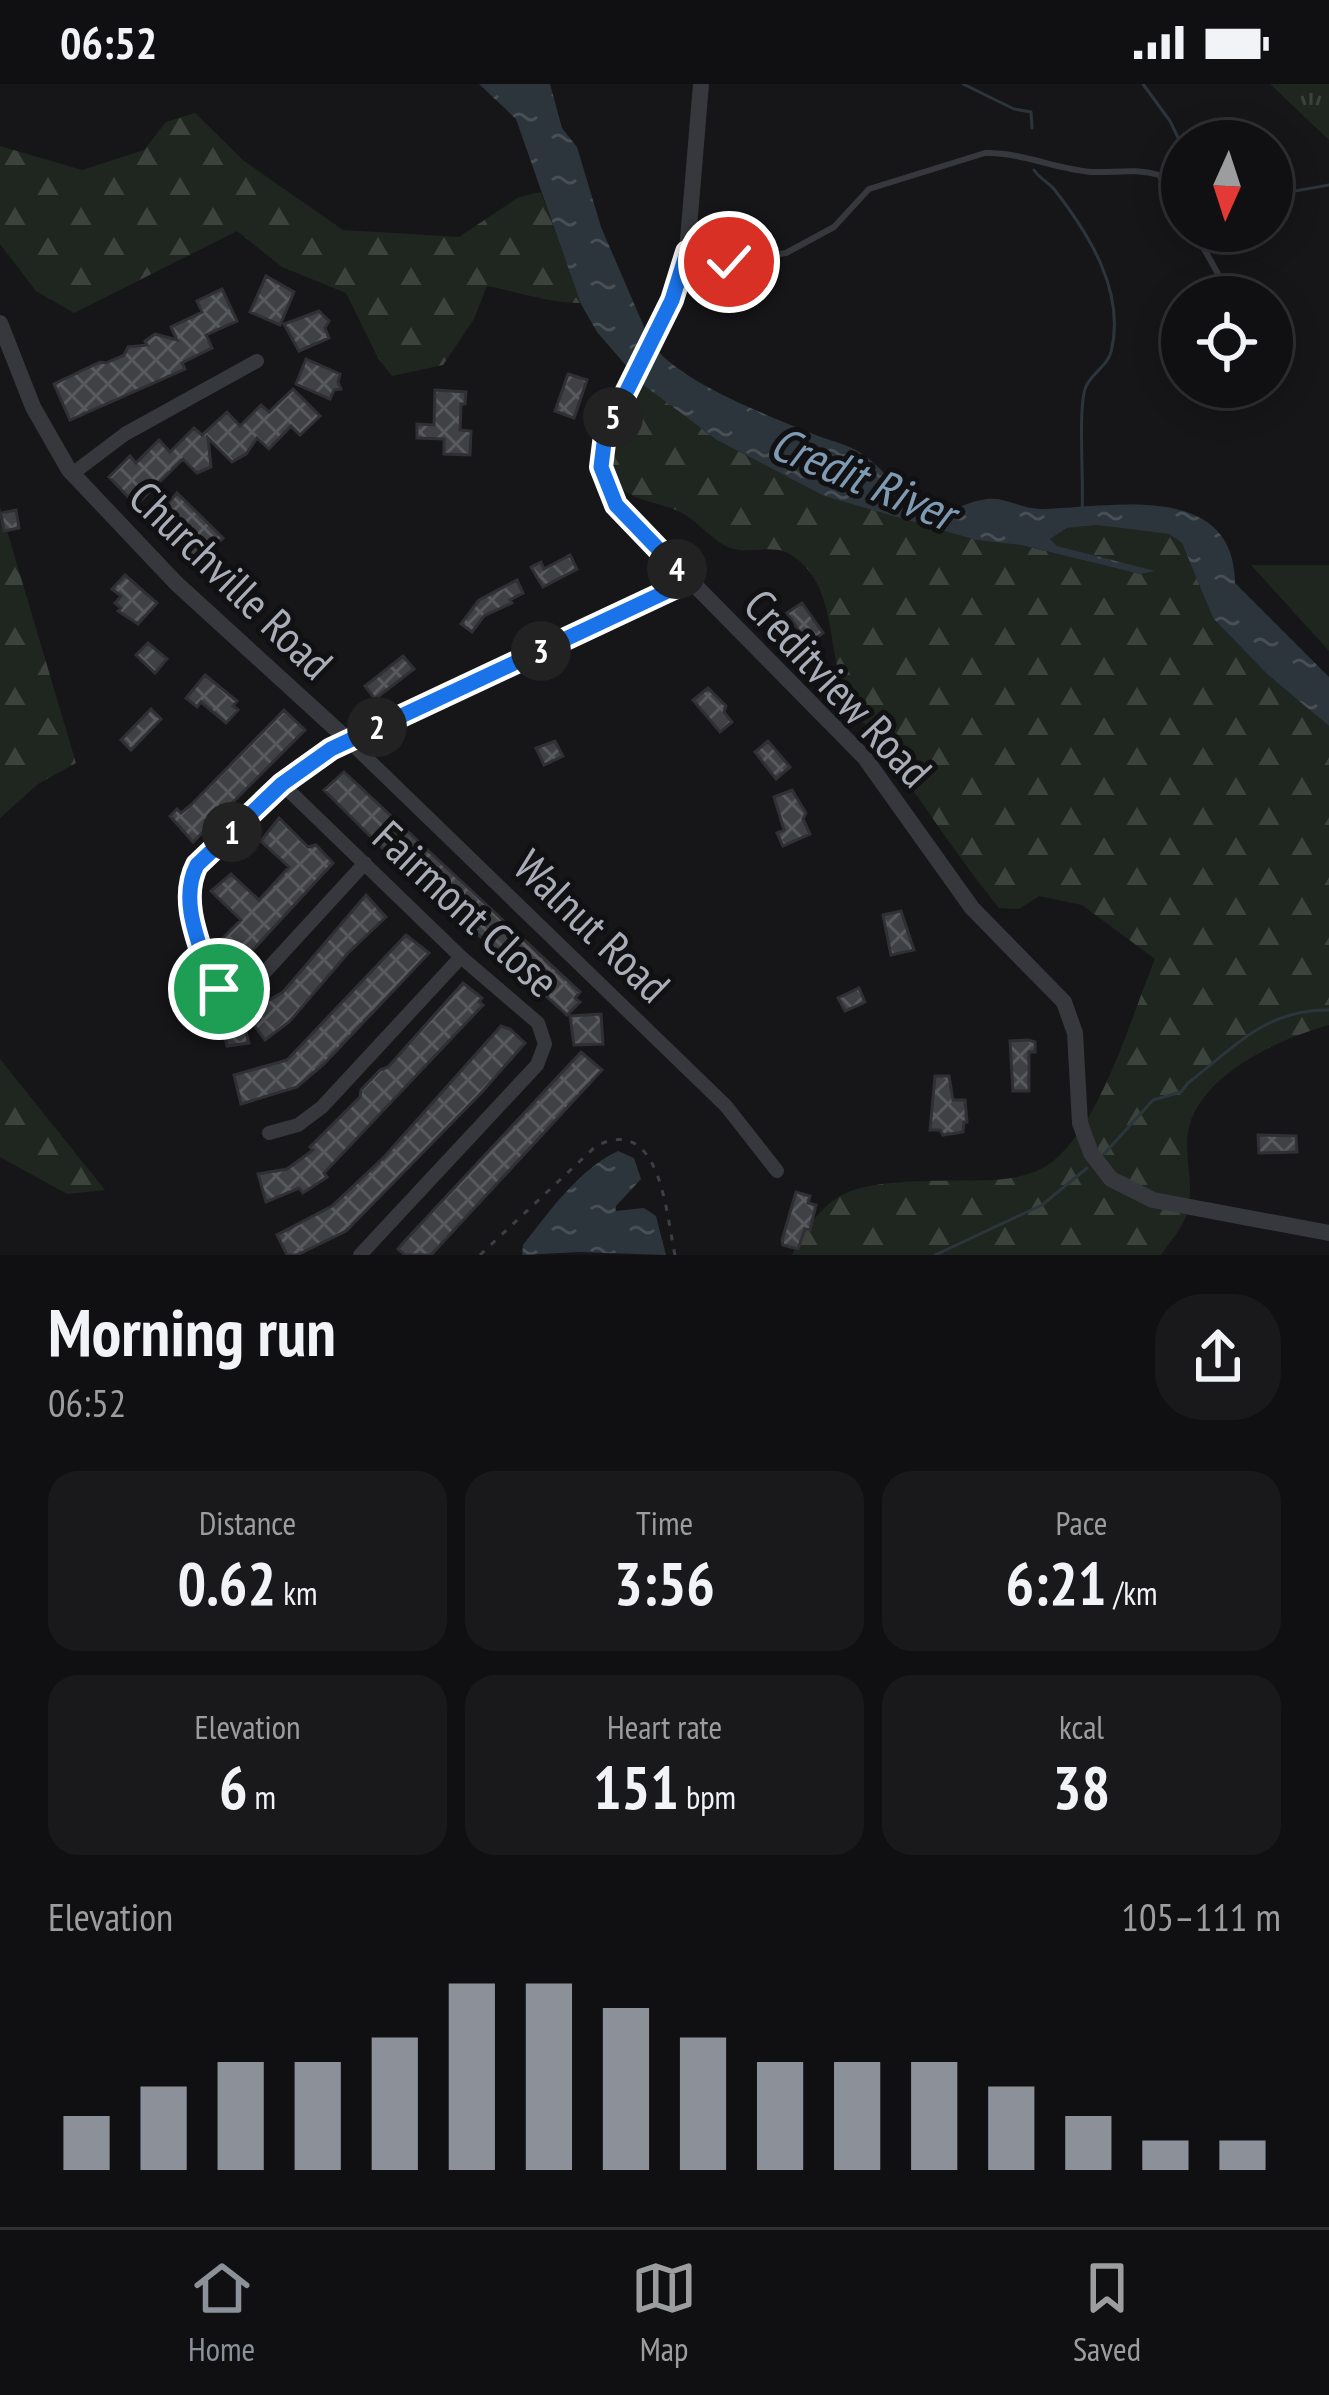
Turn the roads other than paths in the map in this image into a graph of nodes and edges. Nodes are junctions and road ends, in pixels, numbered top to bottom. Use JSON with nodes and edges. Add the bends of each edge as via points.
{"nodes":[{"id":1,"x":701,"y":84,"type":"edge"},
{"id":2,"x":1161,"y":178,"type":"edge"},
{"id":3,"x":687,"y":252,"type":"junction"},
{"id":4,"x":0,"y":323,"type":"edge"},
{"id":5,"x":257,"y":361,"type":"dead end"},
{"id":6,"x":72,"y":474,"type":"junction"},
{"id":7,"x":689,"y":581,"type":"junction"},
{"id":8,"x":349,"y":741,"type":"junction"},
{"id":9,"x":282,"y":784,"type":"junction"},
{"id":10,"x":365,"y":863,"type":"junction"},
{"id":11,"x":460,"y":957,"type":"junction"},
{"id":12,"x":269,"y":1133,"type":"dead end"},
{"id":13,"x":777,"y":1171,"type":"dead end"},
{"id":14,"x":1329,"y":1233,"type":"edge"},
{"id":15,"x":360,"y":1255,"type":"edge"}],
"edges":[{"from":1,"to":3,"type":"street","name":"Creditview Road"},
{"from":2,"to":3,"type":"lane","via":[[985,153],[868,189],[821,237],[786,254],[729,262]]},
{"from":3,"to":7,"type":"street","name":"Creditview Road","via":[[660,327],[605,435],[601,467],[627,518]]},
{"from":4,"to":6,"type":"street","name":"Churchville Road","via":[[41,425]]},
{"from":5,"to":6,"type":"street","via":[[125,434]]},
{"from":6,"to":8,"type":"street","name":"Churchville Road","via":[[176,583]]},
{"from":7,"to":8,"type":"street","name":"Churchville Road"},
{"from":7,"to":14,"type":"street","name":"Creditview Road","via":[[865,758],[972,908],[1064,1003],[1076,1033],[1080,1123],[1100,1167],[1153,1200]]},
{"from":8,"to":9,"type":"street"},
{"from":8,"to":13,"type":"street","name":"Walnut Road","via":[[726,1106]]},
{"from":9,"to":10,"type":"street","name":"Fairmont Close"},
{"from":9,"to":10,"type":"street","via":[[190,879],[212,984],[228,993],[253,985]]},
{"from":10,"to":11,"type":"street","name":"Fairmont Close"},
{"from":11,"to":12,"type":"street","via":[[322,1107]]},
{"from":11,"to":15,"type":"street","name":"Fairmont Close","via":[[538,1023],[543,1055]]}]}
